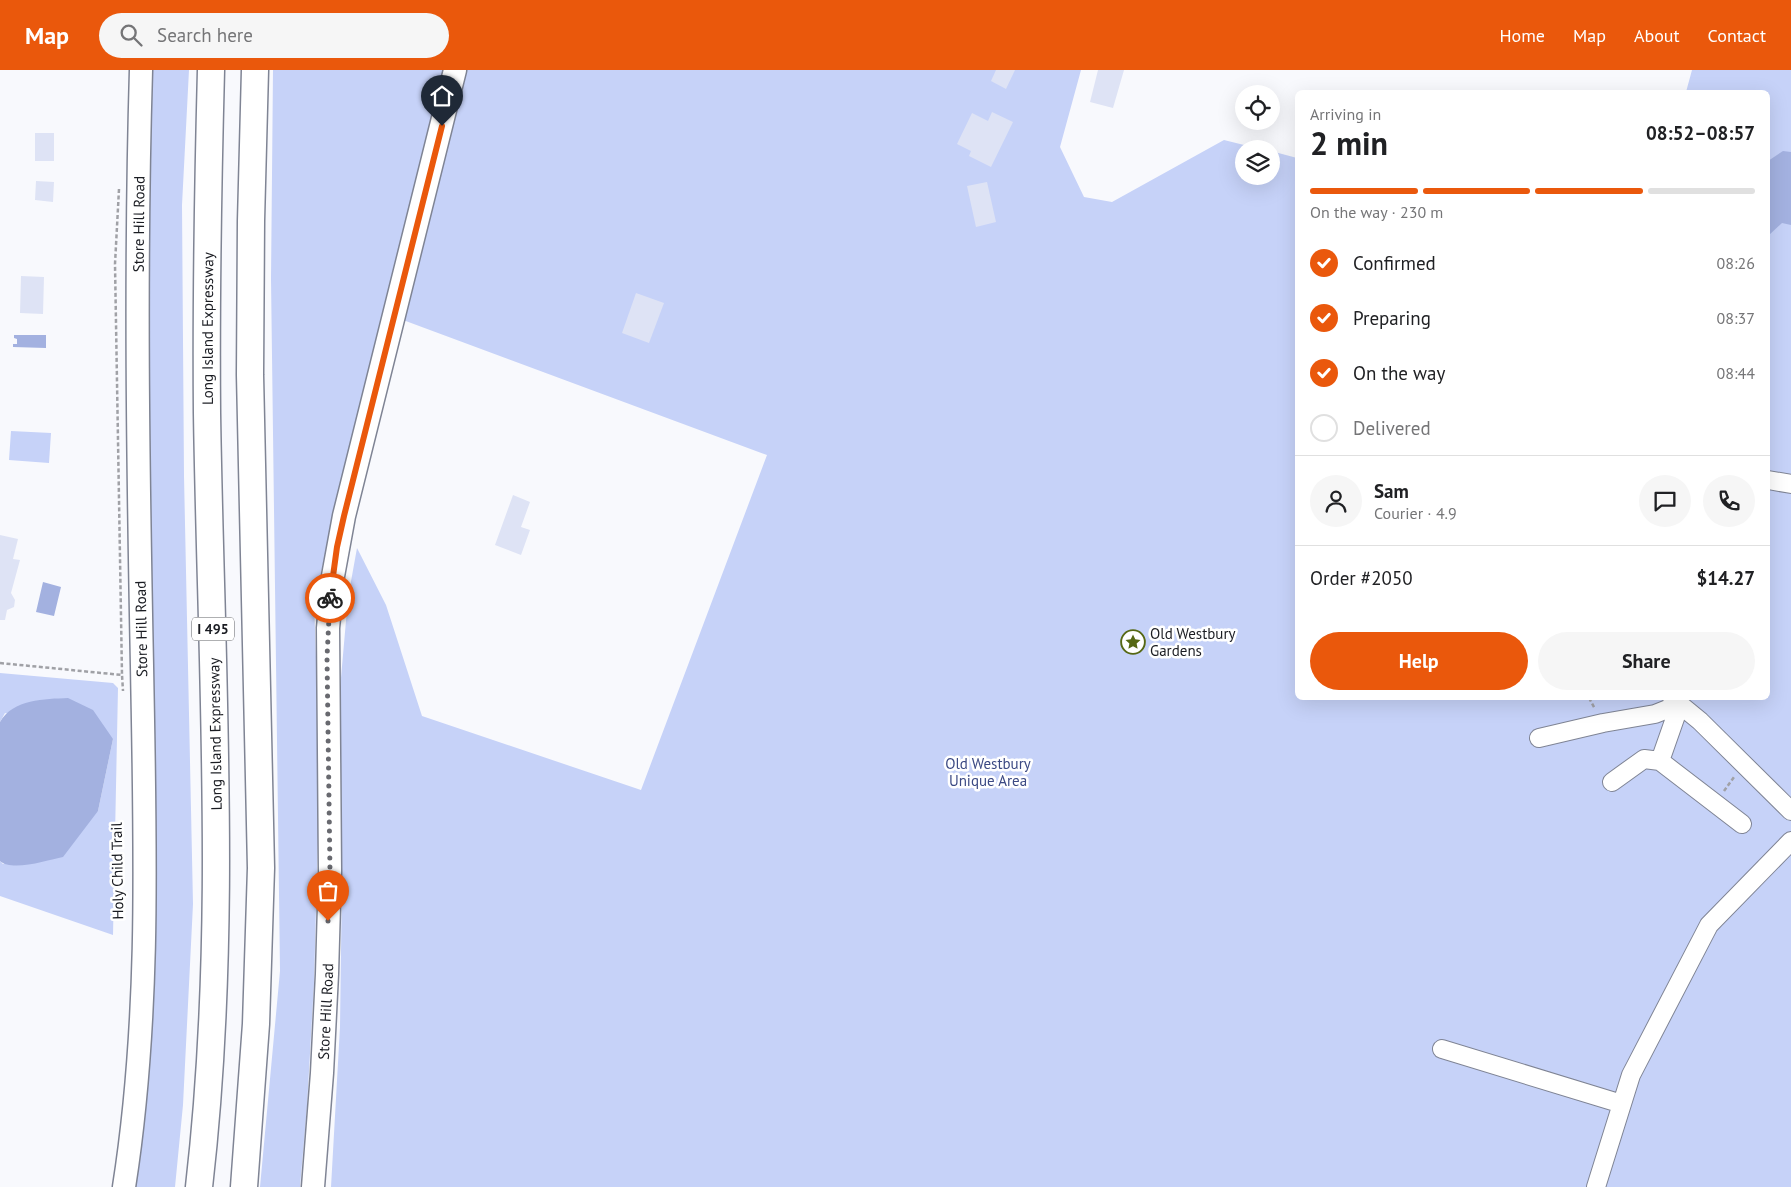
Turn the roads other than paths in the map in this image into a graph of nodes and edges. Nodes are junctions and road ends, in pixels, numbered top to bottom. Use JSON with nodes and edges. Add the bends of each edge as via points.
{"nodes":[{"id":1,"x":141,"y":70,"type":"edge"},
{"id":2,"x":211,"y":70,"type":"edge"},
{"id":3,"x":255,"y":70,"type":"edge"},
{"id":4,"x":455,"y":70,"type":"edge"},
{"id":5,"x":1770,"y":480,"type":"edge"},
{"id":6,"x":1791,"y":484,"type":"edge"},
{"id":7,"x":1676,"y":701,"type":"edge"},
{"id":8,"x":1539,"y":738,"type":"dead end"},
{"id":9,"x":1660,"y":761,"type":"junction"},
{"id":10,"x":1612,"y":782,"type":"dead end"},
{"id":11,"x":1791,"y":811,"type":"edge"},
{"id":12,"x":1742,"y":824,"type":"dead end"},
{"id":13,"x":1791,"y":841,"type":"edge"},
{"id":14,"x":1442,"y":1048,"type":"dead end"},
{"id":15,"x":1622,"y":1104,"type":"junction"},
{"id":16,"x":124,"y":1187,"type":"edge"},
{"id":17,"x":199,"y":1187,"type":"edge"},
{"id":18,"x":244,"y":1187,"type":"edge"},
{"id":19,"x":313,"y":1187,"type":"edge"},
{"id":20,"x":1596,"y":1187,"type":"edge"}],
"edges":[{"from":1,"to":16,"type":"main road","name":"Store Hill Road","via":[[137,372],[144,924],[136,1100]]},
{"from":2,"to":17,"type":"highway","name":"Long Island Expressway","number":"I 495","via":[[207,354],[217,908],[210,1064]]},
{"from":3,"to":18,"type":"highway","number":"I 495","via":[[250,375],[261,868],[257,1015]]},
{"from":4,"to":19,"type":"main road","name":"Store Hill Road","via":[[344,516],[333,576],[327,657],[330,871],[327,974]]},
{"from":5,"to":6,"type":"lane"},
{"from":7,"to":8,"type":"lane","via":[[1656,714]]},
{"from":7,"to":9,"type":"lane"},
{"from":7,"to":11,"type":"lane"},
{"from":9,"to":10,"type":"lane","via":[[1644,759]]},
{"from":9,"to":12,"type":"lane"},
{"from":13,"to":15,"type":"lane","via":[[1708,924],[1631,1075]]},
{"from":14,"to":15,"type":"lane"},
{"from":15,"to":20,"type":"lane"}]}
